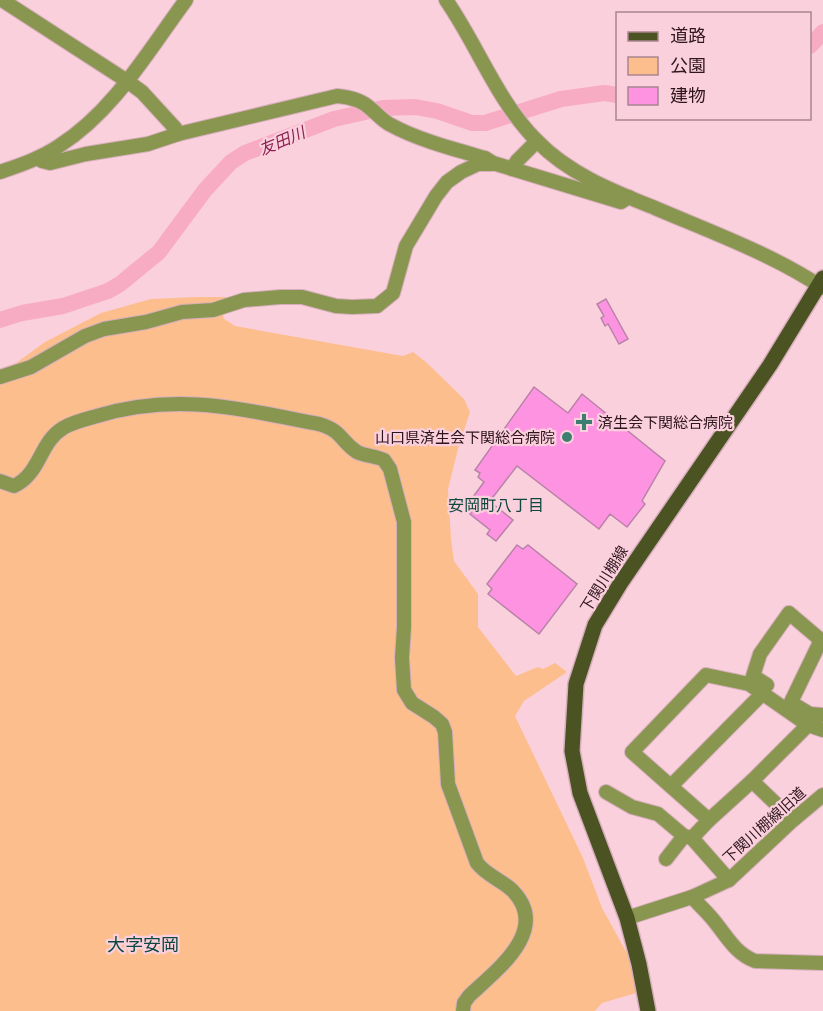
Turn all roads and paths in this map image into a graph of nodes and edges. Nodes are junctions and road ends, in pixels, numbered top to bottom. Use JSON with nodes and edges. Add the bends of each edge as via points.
{"nodes":[{"id":1,"x":2,"y":0,"type":"edge"},
{"id":2,"x":186,"y":0,"type":"edge"},
{"id":3,"x":446,"y":0,"type":"edge"},
{"id":4,"x":127,"y":81,"type":"junction"},
{"id":5,"x":178,"y":134,"type":"junction"},
{"id":6,"x":537,"y":141,"type":"junction"},
{"id":7,"x":40,"y":157,"type":"junction"},
{"id":8,"x":493,"y":164,"type":"junction"},
{"id":9,"x":512,"y":169,"type":"junction"},
{"id":10,"x":0,"y":172,"type":"edge"},
{"id":11,"x":629,"y":197,"type":"junction"},
{"id":12,"x":822,"y":284,"type":"edge"},
{"id":13,"x":0,"y":377,"type":"edge"},
{"id":14,"x":0,"y":481,"type":"edge"},
{"id":15,"x":822,"y":641,"type":"edge"},
{"id":16,"x":763,"y":693,"type":"junction"},
{"id":17,"x":791,"y":702,"type":"junction"},
{"id":18,"x":823,"y":716,"type":"edge"},
{"id":19,"x":808,"y":725,"type":"junction"},
{"id":20,"x":823,"y":730,"type":"edge"},
{"id":21,"x":752,"y":781,"type":"junction"},
{"id":22,"x":671,"y":786,"type":"junction"},
{"id":23,"x":606,"y":792,"type":"dead end"},
{"id":24,"x":823,"y":795,"type":"edge"},
{"id":25,"x":709,"y":820,"type":"junction"},
{"id":26,"x":793,"y":820,"type":"junction"},
{"id":27,"x":688,"y":837,"type":"junction"},
{"id":28,"x":666,"y":859,"type":"dead end"},
{"id":29,"x":729,"y":880,"type":"junction"},
{"id":30,"x":692,"y":897,"type":"junction"},
{"id":31,"x":627,"y":918,"type":"junction"},
{"id":32,"x":823,"y":963,"type":"edge"},
{"id":33,"x":645,"y":1008,"type":"edge"},
{"id":34,"x":463,"y":1011,"type":"edge"}],
"edges":[{"from":1,"to":4,"type":"street"},
{"from":2,"to":4,"type":"street"},
{"from":3,"to":6,"type":"street","via":[[508,105]]},
{"from":4,"to":5,"type":"street","via":[[142,92]]},
{"from":4,"to":7,"type":"street","via":[[81,130]]},
{"from":5,"to":7,"type":"street","via":[[148,144],[50,163]]},
{"from":5,"to":8,"type":"street","via":[[337,96],[369,106],[380,118],[422,139],[485,158]]},
{"from":6,"to":9,"type":"street"},
{"from":6,"to":11,"type":"street","via":[[587,178]]},
{"from":7,"to":10,"type":"street"},
{"from":8,"to":9,"type":"street"},
{"from":8,"to":13,"type":"street","via":[[478,164],[461,172],[441,189],[406,246],[393,293],[377,306],[336,306],[302,297],[244,300],[213,310],[182,312],[95,333],[31,367]]},
{"from":9,"to":11,"type":"street","via":[[621,202]]},
{"from":11,"to":12,"type":"street"},
{"from":12,"to":31,"type":"main road","name":"下関川棚線","via":[[620,584],[595,625],[576,684],[572,751],[580,793]]},
{"from":14,"to":34,"type":"street","via":[[14,486],[24,481],[45,447],[64,427],[109,412],[165,403],[223,405],[319,424],[339,433],[358,453],[384,460],[404,522],[404,690],[412,703],[435,717],[445,732],[448,784],[477,863],[512,890],[525,914],[524,935],[519,945],[469,996]]},
{"from":15,"to":17,"type":"street"},
{"from":15,"to":17,"type":"street","via":[[789,613],[760,654],[753,676]]},
{"from":16,"to":19,"type":"street"},
{"from":16,"to":22,"type":"street"},
{"from":16,"to":22,"type":"street","via":[[749,684],[706,675],[632,752]]},
{"from":17,"to":18,"type":"street","via":[[810,714]]},
{"from":19,"to":20,"type":"street"},
{"from":19,"to":21,"type":"street"},
{"from":21,"to":25,"type":"street"},
{"from":21,"to":26,"type":"street"},
{"from":22,"to":25,"type":"street"},
{"from":23,"to":27,"type":"street","via":[[632,807],[658,814]]},
{"from":24,"to":26,"type":"street","name":"下関川棚線旧道"},
{"from":25,"to":27,"type":"street"},
{"from":26,"to":29,"type":"street","name":"下関川棚線旧道"},
{"from":27,"to":28,"type":"street"},
{"from":27,"to":29,"type":"street"},
{"from":29,"to":30,"type":"street","name":"下関川棚線旧道"},
{"from":30,"to":31,"type":"street","name":"下関川棚線旧道"},
{"from":30,"to":32,"type":"street","via":[[746,958]]},
{"from":31,"to":33,"type":"main road","name":"下関川棚線"}]}
